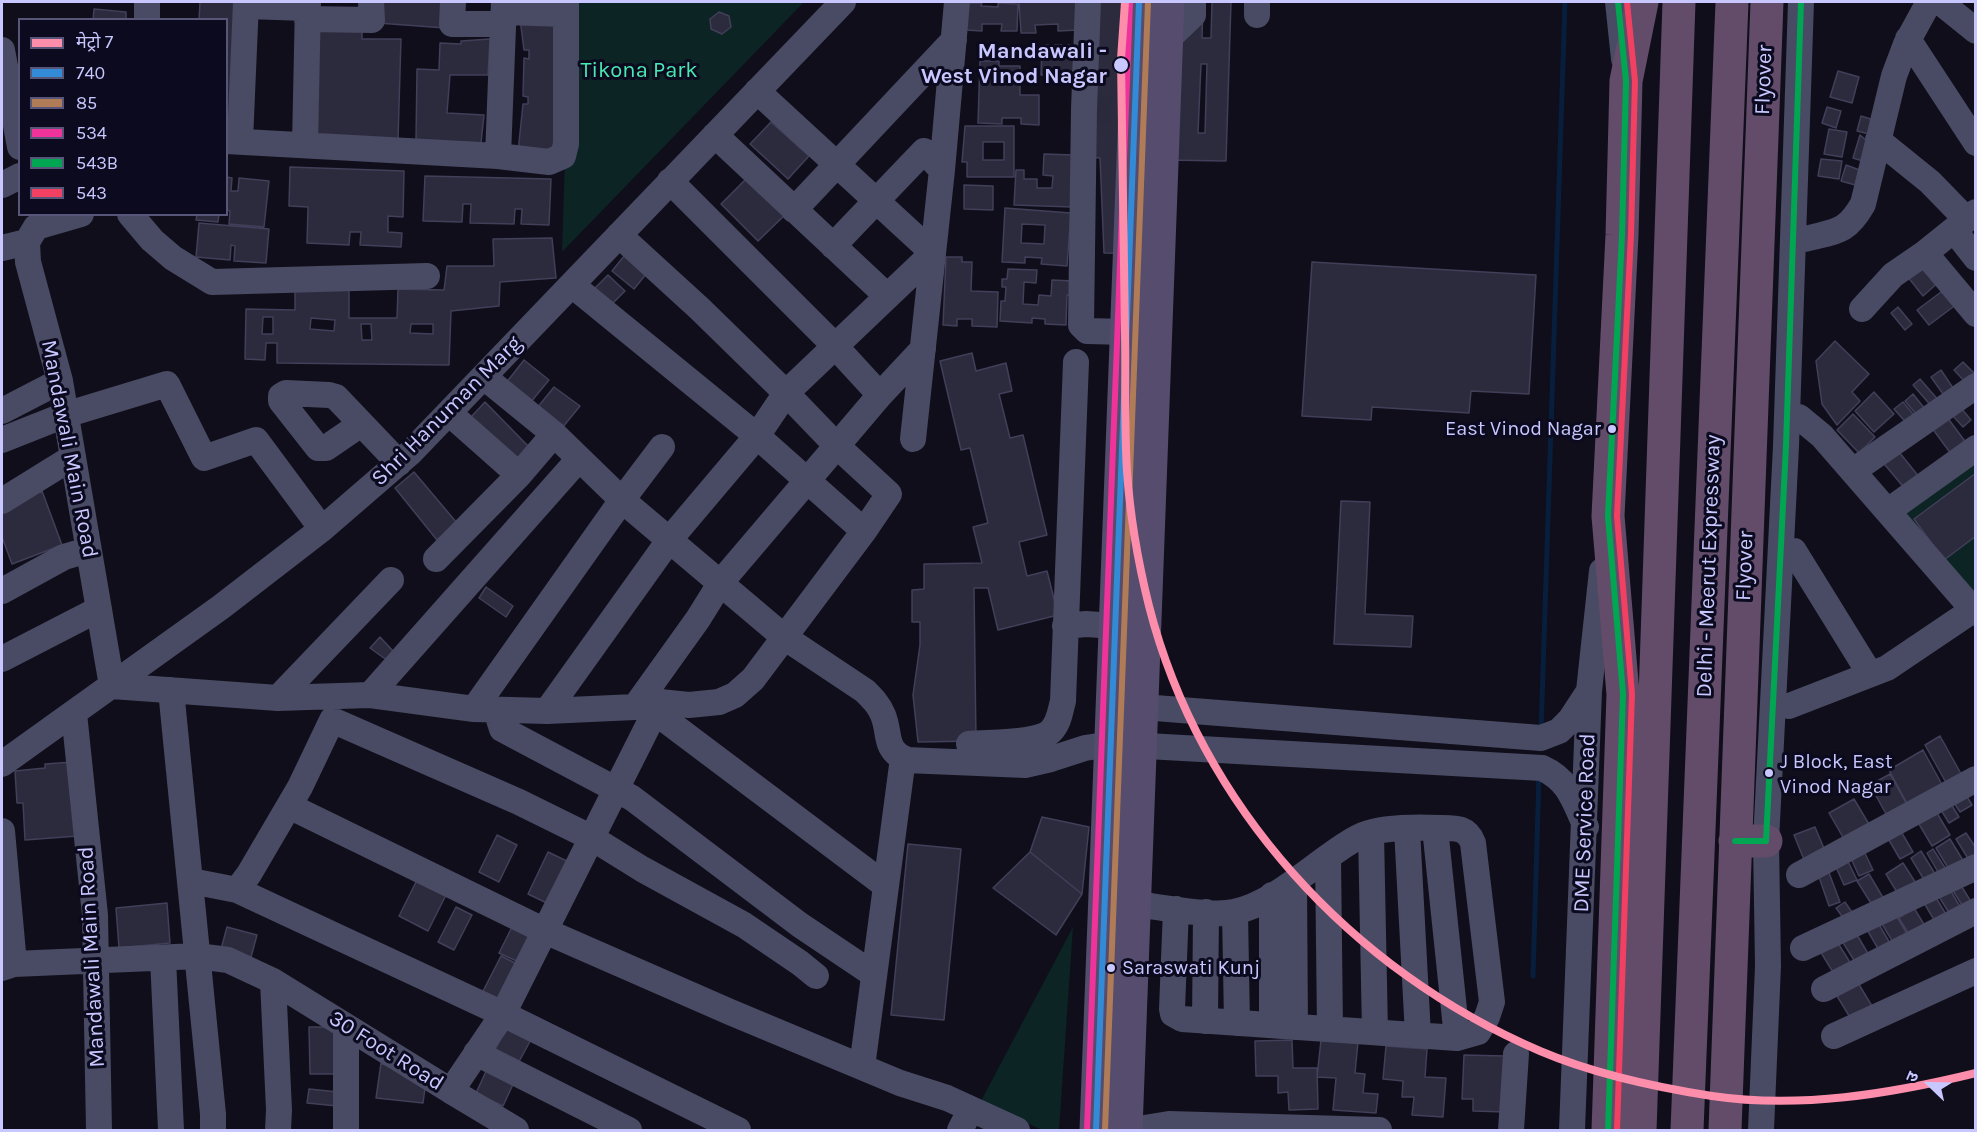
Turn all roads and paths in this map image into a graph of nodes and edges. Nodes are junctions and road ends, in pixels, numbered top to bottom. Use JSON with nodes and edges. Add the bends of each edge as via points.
{"nodes":[{"id":1,"x":147,"y":2,"type":"edge"},
{"id":2,"x":371,"y":2,"type":"edge"},
{"id":3,"x":453,"y":2,"type":"edge"},
{"id":4,"x":843,"y":2,"type":"edge"},
{"id":5,"x":1088,"y":2,"type":"edge"},
{"id":6,"x":1193,"y":2,"type":"edge"},
{"id":7,"x":1618,"y":2,"type":"edge"},
{"id":8,"x":1642,"y":2,"type":"edge"},
{"id":9,"x":1679,"y":2,"type":"edge"},
{"id":10,"x":1732,"y":2,"type":"edge"},
{"id":11,"x":1767,"y":2,"type":"edge"},
{"id":12,"x":1801,"y":2,"type":"edge"},
{"id":13,"x":1815,"y":2,"type":"edge"},
{"id":14,"x":1929,"y":2,"type":"edge"},
{"id":15,"x":1940,"y":2,"type":"edge"},
{"id":16,"x":246,"y":4,"type":"edge"},
{"id":17,"x":952,"y":6,"type":"edge"},
{"id":18,"x":566,"y":8,"type":"edge"},
{"id":19,"x":307,"y":10,"type":"edge"},
{"id":20,"x":504,"y":12,"type":"edge"},
{"id":21,"x":147,"y":18,"type":"edge"},
{"id":22,"x":1156,"y":18,"type":"edge"},
{"id":23,"x":1976,"y":31,"type":"edge"},
{"id":24,"x":1908,"y":39,"type":"junction"},
{"id":25,"x":954,"y":40,"type":"junction"},
{"id":26,"x":2,"y":50,"type":"edge"},
{"id":27,"x":1626,"y":81,"type":"junction"},
{"id":28,"x":757,"y":91,"type":"junction"},
{"id":29,"x":715,"y":135,"type":"junction"},
{"id":30,"x":18,"y":136,"type":"edge"},
{"id":31,"x":233,"y":141,"type":"edge"},
{"id":32,"x":1878,"y":141,"type":"junction"},
{"id":33,"x":1976,"y":143,"type":"edge"},
{"id":34,"x":304,"y":144,"type":"junction"},
{"id":35,"x":498,"y":156,"type":"junction"},
{"id":36,"x":838,"y":165,"type":"junction"},
{"id":37,"x":942,"y":170,"type":"junction"},
{"id":38,"x":18,"y":177,"type":"edge"},
{"id":39,"x":670,"y":181,"type":"junction"},
{"id":40,"x":2,"y":185,"type":"edge"},
{"id":41,"x":877,"y":200,"type":"junction"},
{"id":42,"x":794,"y":210,"type":"junction"},
{"id":43,"x":74,"y":216,"type":"edge"},
{"id":44,"x":132,"y":216,"type":"edge"},
{"id":45,"x":1965,"y":220,"type":"edge"},
{"id":46,"x":32,"y":228,"type":"edge"},
{"id":47,"x":619,"y":235,"type":"junction"},
{"id":48,"x":1804,"y":239,"type":"junction"},
{"id":49,"x":833,"y":246,"type":"junction"},
{"id":50,"x":2,"y":248,"type":"edge"},
{"id":51,"x":933,"y":253,"type":"junction"},
{"id":52,"x":1925,"y":253,"type":"junction"},
{"id":53,"x":1976,"y":258,"type":"edge"},
{"id":54,"x":427,"y":276,"type":"dead end"},
{"id":55,"x":572,"y":285,"type":"junction"},
{"id":56,"x":887,"y":296,"type":"junction"},
{"id":57,"x":1862,"y":309,"type":"dead end"},
{"id":58,"x":1976,"y":314,"type":"edge"},
{"id":59,"x":1127,"y":332,"type":"junction"},
{"id":60,"x":835,"y":346,"type":"junction"},
{"id":61,"x":923,"y":349,"type":"junction"},
{"id":62,"x":1076,"y":362,"type":"dead end"},
{"id":63,"x":484,"y":377,"type":"junction"},
{"id":64,"x":60,"y":381,"type":"junction"},
{"id":65,"x":1976,"y":386,"type":"edge"},
{"id":66,"x":786,"y":393,"type":"junction"},
{"id":67,"x":880,"y":395,"type":"junction"},
{"id":68,"x":2,"y":411,"type":"edge"},
{"id":69,"x":449,"y":413,"type":"junction"},
{"id":70,"x":65,"y":415,"type":"junction"},
{"id":71,"x":1798,"y":417,"type":"junction"},
{"id":72,"x":361,"y":424,"type":"dead end"},
{"id":73,"x":554,"y":434,"type":"junction"},
{"id":74,"x":756,"y":436,"type":"junction"},
{"id":75,"x":913,"y":439,"type":"dead end"},
{"id":76,"x":2,"y":440,"type":"edge"},
{"id":77,"x":837,"y":446,"type":"junction"},
{"id":78,"x":662,"y":447,"type":"dead end"},
{"id":79,"x":1976,"y":447,"type":"edge"},
{"id":80,"x":73,"y":457,"type":"junction"},
{"id":81,"x":578,"y":460,"type":"junction"},
{"id":82,"x":399,"y":463,"type":"junction"},
{"id":83,"x":1853,"y":471,"type":"junction"},
{"id":84,"x":519,"y":475,"type":"junction"},
{"id":85,"x":806,"y":482,"type":"junction"},
{"id":86,"x":2,"y":501,"type":"edge"},
{"id":87,"x":622,"y":501,"type":"junction"},
{"id":88,"x":1888,"y":511,"type":"junction"},
{"id":89,"x":1608,"y":516,"type":"junction"},
{"id":90,"x":322,"y":529,"type":"junction"},
{"id":91,"x":864,"y":531,"type":"junction"},
{"id":92,"x":670,"y":539,"type":"junction"},
{"id":93,"x":88,"y":550,"type":"junction"},
{"id":94,"x":1794,"y":551,"type":"junction"},
{"id":95,"x":436,"y":559,"type":"dead end"},
{"id":96,"x":391,"y":580,"type":"dead end"},
{"id":97,"x":721,"y":582,"type":"junction"},
{"id":98,"x":2,"y":591,"type":"edge"},
{"id":99,"x":99,"y":609,"type":"junction"},
{"id":100,"x":1974,"y":612,"type":"edge"},
{"id":101,"x":1065,"y":626,"type":"junction"},
{"id":102,"x":1115,"y":626,"type":"junction"},
{"id":103,"x":784,"y":637,"type":"junction"},
{"id":104,"x":2,"y":659,"type":"edge"},
{"id":105,"x":1870,"y":674,"type":"junction"},
{"id":106,"x":112,"y":686,"type":"junction"},
{"id":107,"x":171,"y":690,"type":"junction"},
{"id":108,"x":1590,"y":691,"type":"junction"},
{"id":109,"x":370,"y":695,"type":"junction"},
{"id":110,"x":278,"y":698,"type":"junction"},
{"id":111,"x":1789,"y":706,"type":"junction"},
{"id":112,"x":650,"y":707,"type":"junction"},
{"id":113,"x":334,"y":708,"type":"junction"},
{"id":114,"x":1127,"y":709,"type":"junction"},
{"id":115,"x":485,"y":710,"type":"junction"},
{"id":116,"x":547,"y":711,"type":"junction"},
{"id":117,"x":74,"y":713,"type":"junction"},
{"id":118,"x":969,"y":744,"type":"dead end"},
{"id":119,"x":1125,"y":744,"type":"junction"},
{"id":120,"x":903,"y":758,"type":"junction"},
{"id":121,"x":2,"y":764,"type":"edge"},
{"id":122,"x":1976,"y":779,"type":"edge"},
{"id":123,"x":616,"y":789,"type":"junction"},
{"id":124,"x":289,"y":806,"type":"junction"},
{"id":125,"x":1586,"y":827,"type":"junction"},
{"id":126,"x":1435,"y":828,"type":"junction"},
{"id":127,"x":1407,"y":829,"type":"junction"},
{"id":128,"x":2,"y":831,"type":"edge"},
{"id":129,"x":1371,"y":833,"type":"junction"},
{"id":130,"x":592,"y":838,"type":"junction"},
{"id":131,"x":1750,"y":841,"type":"junction"},
{"id":132,"x":1328,"y":857,"type":"junction"},
{"id":133,"x":1976,"y":867,"type":"edge"},
{"id":134,"x":1799,"y":875,"type":"dead end"},
{"id":135,"x":191,"y":881,"type":"junction"},
{"id":136,"x":885,"y":885,"type":"junction"},
{"id":137,"x":1283,"y":888,"type":"junction"},
{"id":138,"x":237,"y":890,"type":"junction"},
{"id":139,"x":1134,"y":904,"type":"junction"},
{"id":140,"x":1176,"y":909,"type":"junction"},
{"id":141,"x":1206,"y":912,"type":"junction"},
{"id":142,"x":1235,"y":912,"type":"junction"},
{"id":143,"x":1976,"y":912,"type":"edge"},
{"id":144,"x":545,"y":931,"type":"junction"},
{"id":145,"x":1803,"y":948,"type":"dead end"},
{"id":146,"x":198,"y":956,"type":"junction"},
{"id":147,"x":163,"y":958,"type":"junction"},
{"id":148,"x":96,"y":962,"type":"junction"},
{"id":149,"x":8,"y":966,"type":"edge"},
{"id":150,"x":1976,"y":971,"type":"edge"},
{"id":151,"x":873,"y":974,"type":"junction"},
{"id":152,"x":816,"y":976,"type":"dead end"},
{"id":153,"x":273,"y":981,"type":"junction"},
{"id":154,"x":1824,"y":989,"type":"dead end"},
{"id":155,"x":503,"y":1014,"type":"junction"},
{"id":156,"x":1205,"y":1021,"type":"junction"},
{"id":157,"x":1237,"y":1023,"type":"junction"},
{"id":158,"x":1283,"y":1026,"type":"junction"},
{"id":159,"x":346,"y":1027,"type":"junction"},
{"id":160,"x":1330,"y":1029,"type":"junction"},
{"id":161,"x":1375,"y":1032,"type":"junction"},
{"id":162,"x":1418,"y":1035,"type":"junction"},
{"id":163,"x":1834,"y":1036,"type":"dead end"},
{"id":164,"x":1456,"y":1038,"type":"junction"},
{"id":165,"x":476,"y":1053,"type":"junction"},
{"id":166,"x":1516,"y":1054,"type":"dead end"},
{"id":167,"x":862,"y":1067,"type":"junction"},
{"id":168,"x":451,"y":1091,"type":"junction"},
{"id":169,"x":965,"y":1120,"type":"edge"},
{"id":170,"x":1175,"y":1127,"type":"edge"},
{"id":171,"x":99,"y":1131,"type":"edge"},
{"id":172,"x":171,"y":1131,"type":"edge"},
{"id":173,"x":213,"y":1131,"type":"edge"},
{"id":174,"x":278,"y":1131,"type":"edge"},
{"id":175,"x":346,"y":1131,"type":"edge"},
{"id":176,"x":516,"y":1131,"type":"edge"},
{"id":177,"x":629,"y":1131,"type":"edge"},
{"id":178,"x":738,"y":1131,"type":"edge"},
{"id":179,"x":1017,"y":1131,"type":"edge"},
{"id":180,"x":1095,"y":1131,"type":"edge"},
{"id":181,"x":1125,"y":1131,"type":"edge"},
{"id":182,"x":1132,"y":1131,"type":"edge"},
{"id":183,"x":1379,"y":1131,"type":"edge"},
{"id":184,"x":1511,"y":1131,"type":"edge"},
{"id":185,"x":1572,"y":1131,"type":"edge"},
{"id":186,"x":1608,"y":1131,"type":"edge"},
{"id":187,"x":1640,"y":1131,"type":"edge"},
{"id":188,"x":1687,"y":1131,"type":"edge"},
{"id":189,"x":1725,"y":1131,"type":"edge"},
{"id":190,"x":1761,"y":1131,"type":"edge"},
{"id":191,"x":1775,"y":1131,"type":"edge"}],
"edges":[{"from":1,"to":21,"type":"street"},
{"from":2,"to":19,"type":"street","via":[[372,20]]},
{"from":3,"to":20,"type":"street","via":[[452,24]]},
{"from":4,"to":28,"type":"street","name":"Shri Hanuman Marg"},
{"from":5,"to":59,"type":"street","via":[[1081,325],[1088,330]]},
{"from":6,"to":22,"type":"street","via":[[1193,15]]},
{"from":7,"to":27,"type":"street"},
{"from":8,"to":27,"type":"highway"},
{"from":9,"to":187,"type":"highway"},
{"from":10,"to":188,"type":"highway","name":"Delhi - Meerut Expressway"},
{"from":11,"to":131,"type":"highway","name":"Flyover","via":[[1739,736]]},
{"from":12,"to":131,"type":"street","via":[[1786,446]]},
{"from":13,"to":48,"type":"street"},
{"from":14,"to":24,"type":"street"},
{"from":15,"to":23,"type":"street"},
{"from":16,"to":19,"type":"street"},
{"from":16,"to":31,"type":"street"},
{"from":17,"to":25,"type":"street"},
{"from":18,"to":20,"type":"street"},
{"from":18,"to":35,"type":"street","via":[[563,156],[549,162]]},
{"from":19,"to":34,"type":"street"},
{"from":20,"to":35,"type":"street"},
{"from":22,"to":59,"type":"main road"},
{"from":22,"to":114,"type":"main road"},
{"from":24,"to":32,"type":"street"},
{"from":24,"to":33,"type":"street"},
{"from":25,"to":36,"type":"street"},
{"from":25,"to":37,"type":"street"},
{"from":26,"to":30,"type":"street"},
{"from":27,"to":89,"type":"highway"},
{"from":28,"to":29,"type":"street","name":"Shri Hanuman Marg"},
{"from":28,"to":36,"type":"street"},
{"from":29,"to":39,"type":"street","name":"Shri Hanuman Marg"},
{"from":29,"to":42,"type":"street"},
{"from":31,"to":34,"type":"street"},
{"from":32,"to":45,"type":"street","via":[[1930,182]]},
{"from":32,"to":48,"type":"street","via":[[1863,204],[1855,219],[1844,228]]},
{"from":34,"to":35,"type":"street"},
{"from":36,"to":41,"type":"street"},
{"from":36,"to":42,"type":"street"},
{"from":37,"to":41,"type":"street","via":[[924,151]]},
{"from":37,"to":51,"type":"street"},
{"from":38,"to":40,"type":"street"},
{"from":39,"to":47,"type":"street","name":"Shri Hanuman Marg"},
{"from":39,"to":60,"type":"street"},
{"from":41,"to":49,"type":"street"},
{"from":41,"to":51,"type":"street"},
{"from":42,"to":49,"type":"street"},
{"from":43,"to":46,"type":"street"},
{"from":44,"to":54,"type":"street","via":[[173,258],[212,282]]},
{"from":45,"to":52,"type":"street"},
{"from":45,"to":53,"type":"street"},
{"from":46,"to":50,"type":"street"},
{"from":46,"to":64,"type":"street","name":"Mandawali Main Road","via":[[28,262]]},
{"from":47,"to":55,"type":"street","name":"Shri Hanuman Marg"},
{"from":47,"to":66,"type":"street"},
{"from":48,"to":71,"type":"street"},
{"from":49,"to":56,"type":"street"},
{"from":51,"to":56,"type":"street"},
{"from":51,"to":61,"type":"street"},
{"from":52,"to":57,"type":"street","via":[[1893,275]]},
{"from":52,"to":58,"type":"street"},
{"from":55,"to":63,"type":"street","name":"Shri Hanuman Marg"},
{"from":55,"to":74,"type":"street"},
{"from":56,"to":60,"type":"street"},
{"from":59,"to":102,"type":"main road"},
{"from":60,"to":66,"type":"street"},
{"from":60,"to":67,"type":"street"},
{"from":61,"to":67,"type":"street","name":"30 Foot Road"},
{"from":61,"to":75,"type":"street"},
{"from":62,"to":101,"type":"street"},
{"from":63,"to":69,"type":"street","name":"Shri Hanuman Marg"},
{"from":63,"to":73,"type":"street"},
{"from":64,"to":68,"type":"street"},
{"from":64,"to":70,"type":"street","name":"Mandawali Main Road"},
{"from":65,"to":83,"type":"street"},
{"from":66,"to":74,"type":"street"},
{"from":66,"to":77,"type":"street"},
{"from":67,"to":77,"type":"street","name":"30 Foot Road"},
{"from":69,"to":82,"type":"street","name":"Shri Hanuman Marg"},
{"from":69,"to":84,"type":"street"},
{"from":70,"to":76,"type":"street"},
{"from":70,"to":80,"type":"street","name":"Mandawali Main Road"},
{"from":70,"to":90,"type":"street","via":[[167,384],[204,458],[256,440]]},
{"from":71,"to":83,"type":"street","via":[[1822,436]]},
{"from":71,"to":94,"type":"street"},
{"from":72,"to":82,"type":"street"},
{"from":73,"to":81,"type":"street"},
{"from":73,"to":84,"type":"street"},
{"from":74,"to":85,"type":"street"},
{"from":74,"to":92,"type":"street"},
{"from":77,"to":85,"type":"street","name":"30 Foot Road"},
{"from":77,"to":91,"type":"street","via":[[889,494]]},
{"from":78,"to":87,"type":"street"},
{"from":79,"to":88,"type":"street"},
{"from":80,"to":86,"type":"street"},
{"from":80,"to":93,"type":"street","name":"Mandawali Main Road"},
{"from":81,"to":87,"type":"street"},
{"from":81,"to":109,"type":"street"},
{"from":82,"to":90,"type":"street","name":"Shri Hanuman Marg"},
{"from":83,"to":88,"type":"street"},
{"from":84,"to":95,"type":"street"},
{"from":85,"to":91,"type":"street"},
{"from":85,"to":97,"type":"street","name":"30 Foot Road"},
{"from":87,"to":92,"type":"street"},
{"from":87,"to":115,"type":"street"},
{"from":88,"to":100,"type":"street"},
{"from":89,"to":108,"type":"street","name":"DME Service Road"},
{"from":89,"to":186,"type":"highway","via":[[1623,707]]},
{"from":90,"to":106,"type":"street","name":"Shri Hanuman Marg"},
{"from":91,"to":103,"type":"street"},
{"from":92,"to":97,"type":"street"},
{"from":92,"to":116,"type":"street"},
{"from":93,"to":98,"type":"street","via":[[64,557]]},
{"from":93,"to":99,"type":"street","name":"Mandawali Main Road"},
{"from":94,"to":105,"type":"street"},
{"from":94,"to":111,"type":"street"},
{"from":96,"to":110,"type":"street"},
{"from":97,"to":103,"type":"street"},
{"from":97,"to":112,"type":"street","name":"30 Foot Road"},
{"from":99,"to":104,"type":"street"},
{"from":99,"to":106,"type":"street","name":"Mandawali Main Road"},
{"from":100,"to":105,"type":"street","via":[[1887,668]]},
{"from":101,"to":102,"type":"street"},
{"from":101,"to":118,"type":"street","via":[[1063,701],[1050,733],[1039,738]]},
{"from":102,"to":114,"type":"main road"},
{"from":103,"to":112,"type":"street","via":[[753,679],[735,695],[719,702]]},
{"from":103,"to":120,"type":"street","via":[[877,702],[888,740],[895,754]]},
{"from":105,"to":111,"type":"street"},
{"from":106,"to":107,"type":"street"},
{"from":106,"to":117,"type":"street","name":"Shri Hanuman Marg"},
{"from":107,"to":110,"type":"street"},
{"from":107,"to":135,"type":"street"},
{"from":108,"to":114,"type":"street","via":[[1559,731],[1540,738]]},
{"from":108,"to":125,"type":"street","name":"DME Service Road"},
{"from":109,"to":113,"type":"street"},
{"from":109,"to":115,"type":"street"},
{"from":110,"to":113,"type":"street"},
{"from":111,"to":191,"type":"street"},
{"from":112,"to":116,"type":"street"},
{"from":112,"to":123,"type":"street","name":"30 Foot Road"},
{"from":112,"to":136,"type":"street"},
{"from":113,"to":124,"type":"street"},
{"from":113,"to":130,"type":"street"},
{"from":114,"to":119,"type":"main road"},
{"from":115,"to":116,"type":"street"},
{"from":115,"to":123,"type":"street","via":[[502,729]]},
{"from":117,"to":121,"type":"street","name":"Shri Hanuman Marg"},
{"from":117,"to":148,"type":"street","name":"Mandawali Main Road","via":[[95,915]]},
{"from":119,"to":120,"type":"street","via":[[1085,748],[1025,765]]},
{"from":119,"to":125,"type":"street","via":[[1542,768],[1563,780]]},
{"from":119,"to":139,"type":"main road"},
{"from":119,"to":180,"type":"main road"},
{"from":120,"to":136,"type":"street"},
{"from":122,"to":134,"type":"street"},
{"from":123,"to":130,"type":"street","name":"30 Foot Road"},
{"from":123,"to":151,"type":"street"},
{"from":124,"to":138,"type":"street"},
{"from":124,"to":144,"type":"street"},
{"from":125,"to":185,"type":"street","name":"DME Service Road"},
{"from":126,"to":127,"type":"street"},
{"from":126,"to":164,"type":"street"},
{"from":126,"to":164,"type":"street","via":[[1463,830],[1473,843],[1492,1002],[1478,1032]]},
{"from":127,"to":129,"type":"street"},
{"from":127,"to":162,"type":"street"},
{"from":128,"to":149,"type":"street"},
{"from":129,"to":132,"type":"street","via":[[1352,840]]},
{"from":129,"to":161,"type":"street"},
{"from":130,"to":144,"type":"street","name":"30 Foot Road"},
{"from":130,"to":152,"type":"street","via":[[744,925]]},
{"from":131,"to":189,"type":"highway","name":"Flyover","via":[[1730,985]]},
{"from":131,"to":190,"type":"street","via":[[1768,966]]},
{"from":132,"to":137,"type":"street"},
{"from":132,"to":160,"type":"street"},
{"from":133,"to":145,"type":"street"},
{"from":135,"to":138,"type":"street"},
{"from":135,"to":146,"type":"street"},
{"from":136,"to":151,"type":"street"},
{"from":137,"to":142,"type":"street"},
{"from":137,"to":158,"type":"street"},
{"from":138,"to":155,"type":"street"},
{"from":139,"to":140,"type":"street"},
{"from":139,"to":181,"type":"main road"},
{"from":140,"to":141,"type":"street"},
{"from":140,"to":156,"type":"street","via":[[1173,1014]]},
{"from":141,"to":142,"type":"street"},
{"from":141,"to":156,"type":"street"},
{"from":142,"to":157,"type":"street"},
{"from":143,"to":154,"type":"street"},
{"from":144,"to":155,"type":"street","name":"30 Foot Road"},
{"from":144,"to":167,"type":"street"},
{"from":146,"to":147,"type":"street","name":"30 Foot Road"},
{"from":146,"to":153,"type":"street","name":"30 Foot Road","via":[[228,960]]},
{"from":146,"to":173,"type":"street"},
{"from":147,"to":148,"type":"street","name":"30 Foot Road"},
{"from":147,"to":172,"type":"street"},
{"from":148,"to":149,"type":"street","name":"30 Foot Road"},
{"from":148,"to":171,"type":"street","name":"Mandawali Main Road"},
{"from":150,"to":163,"type":"street"},
{"from":151,"to":167,"type":"street"},
{"from":153,"to":159,"type":"street","name":"30 Foot Road"},
{"from":153,"to":174,"type":"street"},
{"from":155,"to":165,"type":"street","name":"30 Foot Road"},
{"from":155,"to":178,"type":"street"},
{"from":156,"to":157,"type":"street"},
{"from":157,"to":158,"type":"street"},
{"from":158,"to":160,"type":"street"},
{"from":159,"to":168,"type":"street","name":"30 Foot Road"},
{"from":159,"to":175,"type":"street"},
{"from":160,"to":161,"type":"street"},
{"from":161,"to":162,"type":"street"},
{"from":162,"to":164,"type":"street"},
{"from":165,"to":168,"type":"street","name":"30 Foot Road"},
{"from":165,"to":177,"type":"street"},
{"from":166,"to":184,"type":"street"},
{"from":167,"to":169,"type":"street","via":[[947,1098]]},
{"from":168,"to":176,"type":"street"},
{"from":169,"to":179,"type":"street"},
{"from":170,"to":182,"type":"street"},
{"from":170,"to":183,"type":"street"}]}
